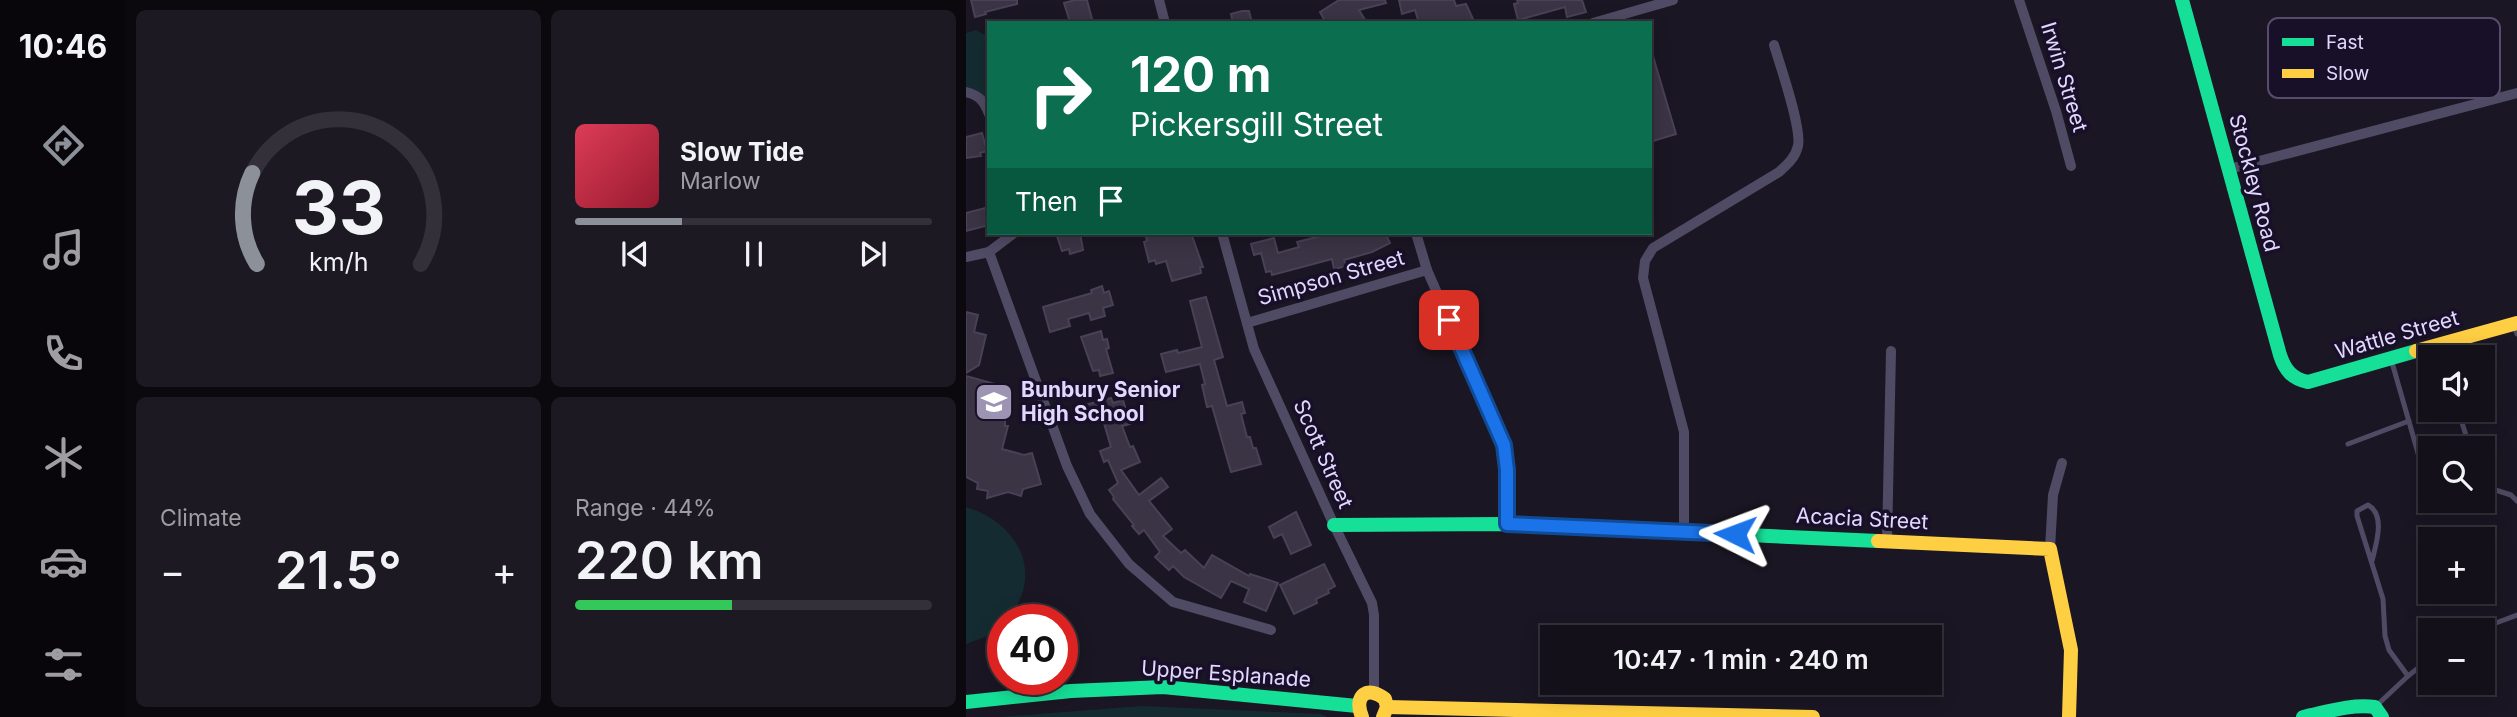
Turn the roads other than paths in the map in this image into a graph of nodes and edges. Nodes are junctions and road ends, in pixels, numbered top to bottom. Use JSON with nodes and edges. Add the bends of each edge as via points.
{"nodes":[{"id":1,"x":1159,"y":0,"type":"edge"},
{"id":2,"x":1673,"y":0,"type":"edge"},
{"id":3,"x":2019,"y":0,"type":"edge"},
{"id":4,"x":2182,"y":0,"type":"edge"},
{"id":5,"x":1164,"y":21,"type":"edge"},
{"id":6,"x":1600,"y":21,"type":"edge"},
{"id":7,"x":1774,"y":45,"type":"dead end"},
{"id":8,"x":966,"y":92,"type":"edge"},
{"id":9,"x":2517,"y":93,"type":"edge"},
{"id":10,"x":2498,"y":98,"type":"edge"},
{"id":11,"x":2500,"y":98,"type":"edge"},
{"id":12,"x":987,"y":108,"type":"edge"},
{"id":13,"x":2071,"y":166,"type":"dead end"},
{"id":14,"x":2229,"y":170,"type":"junction"},
{"id":15,"x":1011,"y":235,"type":"edge"},
{"id":16,"x":1224,"y":235,"type":"edge"},
{"id":17,"x":1417,"y":235,"type":"edge"},
{"id":18,"x":989,"y":251,"type":"junction"},
{"id":19,"x":966,"y":257,"type":"edge"},
{"id":20,"x":1427,"y":270,"type":"junction"},
{"id":21,"x":1247,"y":323,"type":"junction"},
{"id":22,"x":2516,"y":327,"type":"edge"},
{"id":23,"x":1891,"y":351,"type":"dead end"},
{"id":24,"x":2391,"y":359,"type":"junction"},
{"id":25,"x":2290,"y":375,"type":"joint"},
{"id":26,"x":2409,"y":421,"type":"junction"},
{"id":27,"x":2348,"y":444,"type":"dead end"},
{"id":28,"x":2418,"y":453,"type":"edge"},
{"id":29,"x":2062,"y":463,"type":"dead end"},
{"id":30,"x":2495,"y":490,"type":"edge"},
{"id":31,"x":2517,"y":501,"type":"edge"},
{"id":32,"x":1507,"y":524,"type":"junction"},
{"id":33,"x":1334,"y":525,"type":"junction"},
{"id":34,"x":1684,"y":532,"type":"junction"},
{"id":35,"x":1887,"y":541,"type":"junction"},
{"id":36,"x":2050,"y":548,"type":"junction"},
{"id":37,"x":2372,"y":561,"type":"junction"},
{"id":38,"x":2517,"y":615,"type":"edge"},
{"id":39,"x":2495,"y":623,"type":"edge"},
{"id":40,"x":1271,"y":630,"type":"dead end"},
{"id":41,"x":2418,"y":668,"type":"edge"},
{"id":42,"x":2407,"y":676,"type":"junction"},
{"id":43,"x":1374,"y":692,"type":"junction"},
{"id":44,"x":966,"y":702,"type":"edge"},
{"id":45,"x":1359,"y":711,"type":"edge"},
{"id":46,"x":1385,"y":712,"type":"edge"},
{"id":47,"x":2379,"y":712,"type":"edge"},
{"id":48,"x":1776,"y":716,"type":"edge"},
{"id":49,"x":1813,"y":717,"type":"edge"},
{"id":50,"x":2069,"y":717,"type":"edge"},
{"id":51,"x":2304,"y":717,"type":"edge"}],
"edges":[{"from":1,"to":5,"type":"street"},
{"from":2,"to":6,"type":"street"},
{"from":3,"to":13,"type":"street","name":"Irwin Street"},
{"from":4,"to":14,"type":"street","name":"Stockley Road"},
{"from":7,"to":34,"type":"street","via":[[1799,144],[1792,160],[1653,248],[1645,261],[1643,278],[1684,432]]},
{"from":8,"to":12,"type":"street","via":[[976,94]]},
{"from":9,"to":11,"type":"street"},
{"from":10,"to":14,"type":"street"},
{"from":14,"to":25,"type":"street","name":"Stockley Road","via":[[2280,355]]},
{"from":15,"to":18,"type":"street"},
{"from":16,"to":21,"type":"street","name":"Scott Street"},
{"from":17,"to":20,"type":"street"},
{"from":18,"to":19,"type":"street"},
{"from":18,"to":40,"type":"street","via":[[1067,466],[1090,514],[1129,564],[1173,602]]},
{"from":20,"to":21,"type":"street","name":"Simpson Street"},
{"from":20,"to":32,"type":"street","via":[[1504,445]]},
{"from":21,"to":33,"type":"street","name":"Scott Street","via":[[1254,349]]},
{"from":22,"to":24,"type":"street","name":"Wattle Street"},
{"from":23,"to":35,"type":"street"},
{"from":24,"to":25,"type":"street","name":"Wattle Street","via":[[2308,383]]},
{"from":24,"to":26,"type":"lane"},
{"from":26,"to":27,"type":"lane"},
{"from":26,"to":28,"type":"lane"},
{"from":29,"to":36,"type":"street","via":[[2053,495]]},
{"from":30,"to":31,"type":"lane"},
{"from":32,"to":33,"type":"street","name":"Acacia Street"},
{"from":32,"to":34,"type":"street","name":"Acacia Street"},
{"from":33,"to":43,"type":"street","name":"Scott Street","via":[[1372,603]]},
{"from":34,"to":35,"type":"street","name":"Acacia Street"},
{"from":35,"to":36,"type":"street","name":"Acacia Street"},
{"from":36,"to":50,"type":"street","via":[[2071,650]]},
{"from":37,"to":37,"type":"lane","via":[[2357,516],[2357,511],[2368,505],[2378,517]]},
{"from":37,"to":42,"type":"lane","via":[[2383,599],[2389,650]]},
{"from":38,"to":39,"type":"lane"},
{"from":41,"to":42,"type":"lane"},
{"from":42,"to":47,"type":"lane"},
{"from":43,"to":45,"type":"street","via":[[1361,697]]},
{"from":43,"to":46,"type":"street","via":[[1382,696]]},
{"from":44,"to":45,"type":"street","name":"Upper Esplanade","via":[[1163,687]]},
{"from":46,"to":48,"type":"street"},
{"from":47,"to":51,"type":"street","via":[[2359,704]]},
{"from":48,"to":49,"type":"street"}]}
